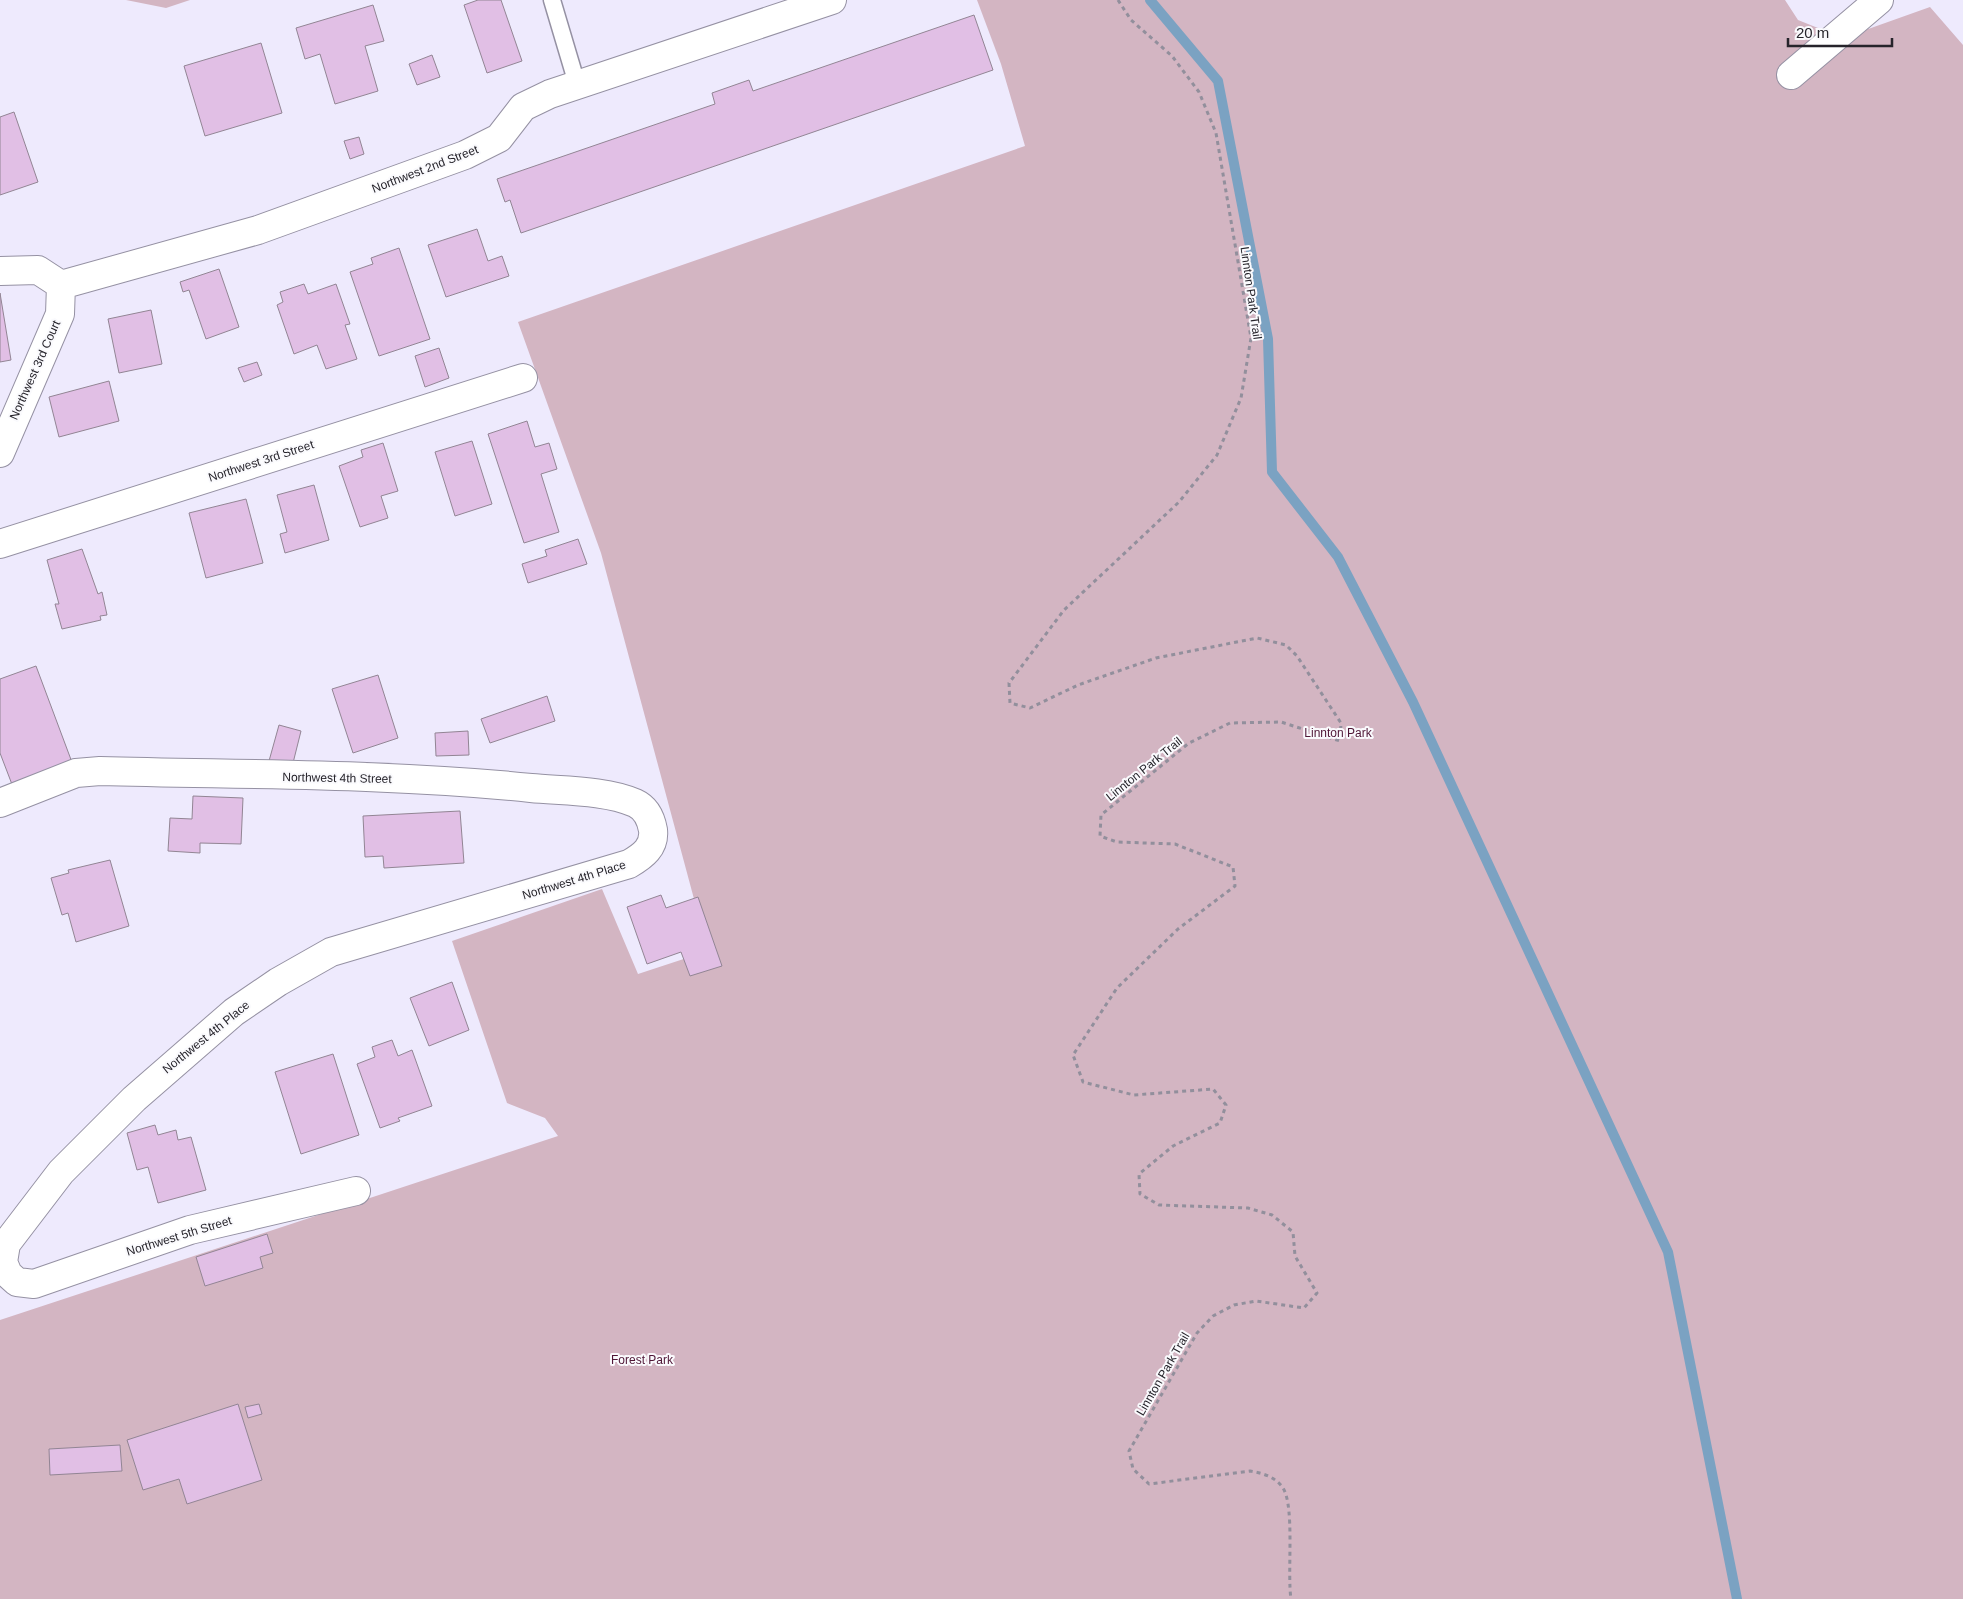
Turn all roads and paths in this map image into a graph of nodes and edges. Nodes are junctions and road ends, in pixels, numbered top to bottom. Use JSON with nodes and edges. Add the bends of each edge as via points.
{"nodes":[{"id":1,"x":552,"y":0,"type":"edge"},
{"id":2,"x":832,"y":0,"type":"edge"},
{"id":3,"x":1118,"y":0,"type":"edge"},
{"id":4,"x":1879,"y":0,"type":"edge"},
{"id":5,"x":1791,"y":75,"type":"dead end"},
{"id":6,"x":577,"y":84,"type":"junction"},
{"id":7,"x":0,"y":271,"type":"edge"},
{"id":8,"x":61,"y":285,"type":"junction"},
{"id":9,"x":523,"y":378,"type":"dead end"},
{"id":10,"x":0,"y":453,"type":"edge"},
{"id":11,"x":0,"y":544,"type":"edge"},
{"id":12,"x":0,"y":803,"type":"edge"},
{"id":13,"x":654,"y":838,"type":"joint"},
{"id":14,"x":356,"y":1191,"type":"dead end"},
{"id":15,"x":8,"y":1274,"type":"joint"},
{"id":16,"x":1291,"y":1599,"type":"edge"}],
"edges":[{"from":1,"to":6,"type":"lane"},
{"from":2,"to":6,"type":"street","name":"Northwest 2nd Street"},
{"from":3,"to":16,"type":"path","name":"Linnton Park Trail","via":[[1131,20],[1172,56],[1199,92],[1216,133],[1251,338],[1242,398],[1217,454],[1179,502],[1064,610],[1009,683],[1010,703],[1030,708],[1078,685],[1156,658],[1258,638],[1286,645],[1297,656],[1340,723],[1340,741],[1281,722],[1230,723],[1189,743],[1102,815],[1100,836],[1117,842],[1175,844],[1233,868],[1235,886],[1178,929],[1117,988],[1073,1055],[1083,1082],[1134,1095],[1213,1089],[1226,1104],[1220,1124],[1173,1146],[1139,1174],[1140,1194],[1159,1204],[1248,1208],[1272,1215],[1293,1232],[1295,1256],[1317,1293],[1304,1308],[1256,1301],[1234,1305],[1213,1316],[1197,1333],[1129,1451],[1132,1469],[1149,1484],[1250,1471],[1266,1474],[1283,1488],[1289,1502]]},
{"from":4,"to":5,"type":"street"},
{"from":6,"to":8,"type":"street","name":"Northwest 2nd Street","via":[[523,107],[500,138],[465,155],[258,230]]},
{"from":7,"to":8,"type":"street","via":[[38,270]]},
{"from":8,"to":10,"type":"street","name":"Northwest 3rd Court","via":[[60,314]]},
{"from":9,"to":11,"type":"street","name":"Northwest 3rd Street"},
{"from":12,"to":13,"type":"street","name":"Northwest 4th Street","via":[[76,773],[100,771],[418,780],[610,796],[637,803],[651,818]]},
{"from":13,"to":15,"type":"street","name":"Northwest 4th Place","via":[[645,856],[629,864],[332,952],[278,982],[234,1012],[134,1099],[61,1172],[6,1244],[4,1262]]},
{"from":14,"to":15,"type":"street","name":"Northwest 5th Street","via":[[190,1230],[34,1284],[17,1282]]}]}
